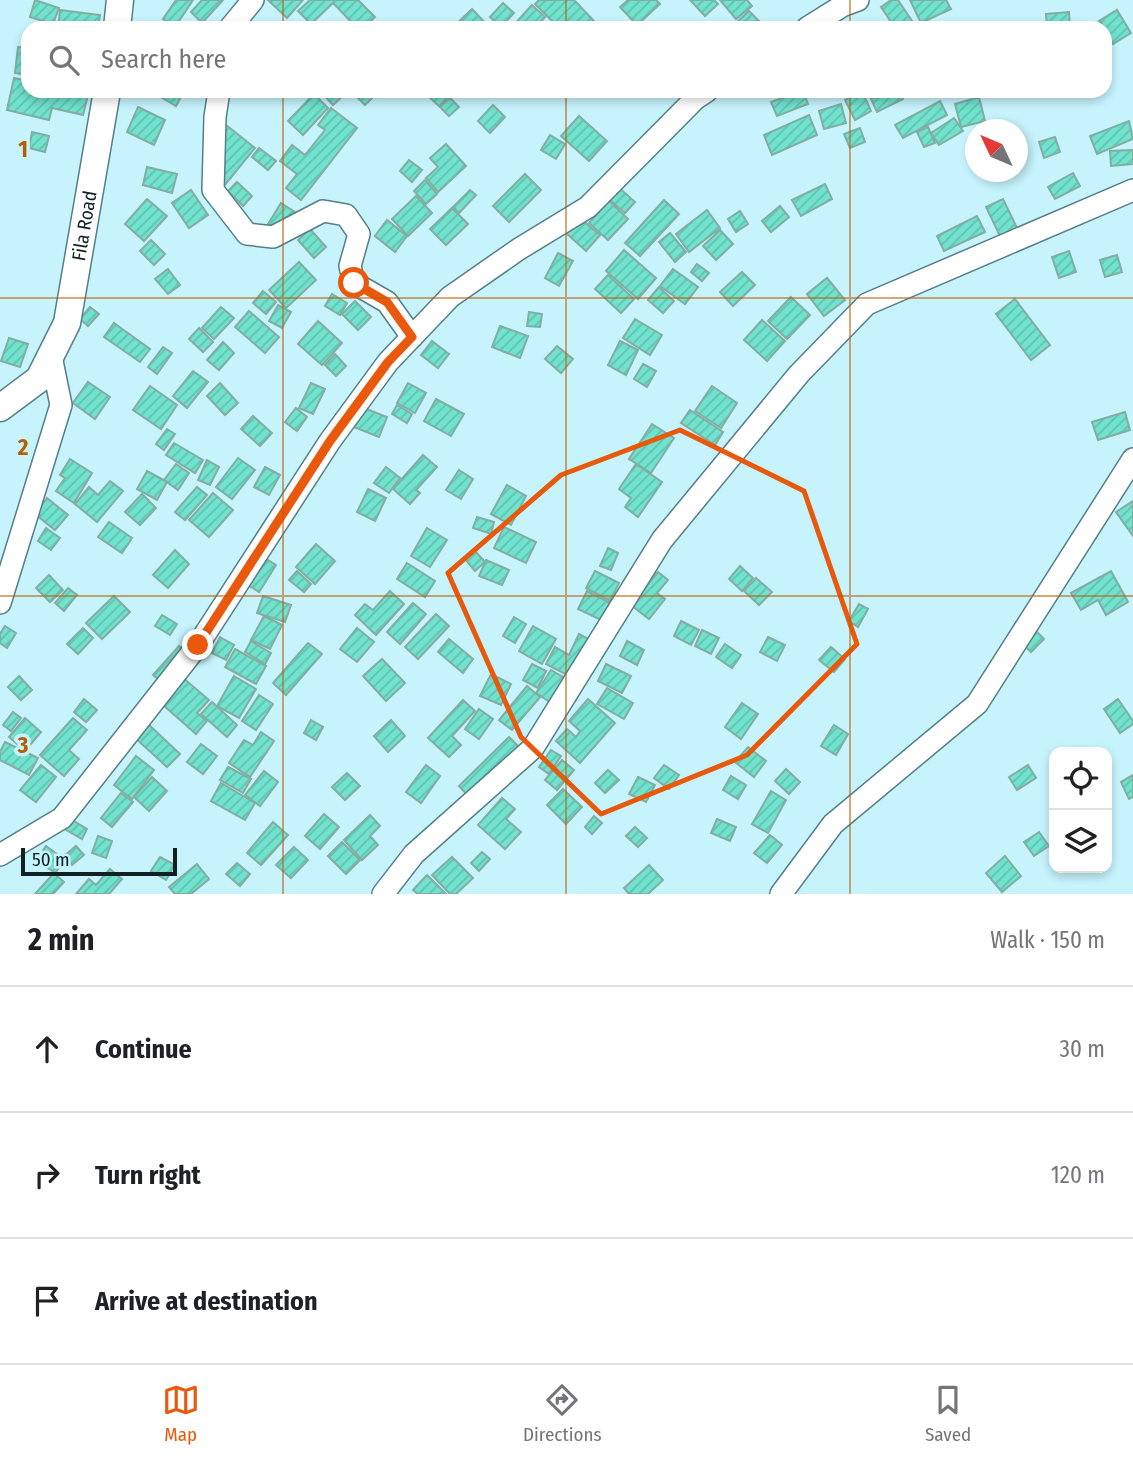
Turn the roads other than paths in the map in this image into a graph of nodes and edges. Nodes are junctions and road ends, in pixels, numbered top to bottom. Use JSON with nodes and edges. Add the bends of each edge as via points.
{"nodes":[{"id":1,"x":120,"y":0,"type":"edge"},
{"id":2,"x":253,"y":0,"type":"edge"},
{"id":3,"x":858,"y":0,"type":"edge"},
{"id":4,"x":118,"y":21,"type":"edge"},
{"id":5,"x":236,"y":21,"type":"edge"},
{"id":6,"x":818,"y":21,"type":"edge"},
{"id":7,"x":106,"y":98,"type":"edge"},
{"id":8,"x":218,"y":98,"type":"edge"},
{"id":9,"x":696,"y":98,"type":"edge"},
{"id":10,"x":1133,"y":190,"type":"edge"},
{"id":11,"x":412,"y":337,"type":"junction"},
{"id":12,"x":51,"y":356,"type":"junction"},
{"id":13,"x":0,"y":408,"type":"edge"},
{"id":14,"x":1133,"y":458,"type":"edge"},
{"id":15,"x":0,"y":603,"type":"edge"},
{"id":16,"x":0,"y":855,"type":"edge"},
{"id":17,"x":383,"y":894,"type":"edge"},
{"id":18,"x":782,"y":894,"type":"edge"}],
"edges":[{"from":1,"to":4,"type":"street"},
{"from":2,"to":5,"type":"street"},
{"from":3,"to":6,"type":"street"},
{"from":7,"to":12,"type":"street","name":"Fila Road","via":[[67,324]]},
{"from":8,"to":11,"type":"street","via":[[213,190],[247,234],[273,237],[323,211],[346,215],[359,233],[350,266],[354,283],[387,302]]},
{"from":9,"to":11,"type":"street","via":[[588,207],[450,297]]},
{"from":10,"to":17,"type":"street","via":[[867,304],[799,374],[662,540],[533,748],[414,854]]},
{"from":11,"to":16,"type":"street","via":[[330,441],[198,645],[62,818]]},
{"from":12,"to":13,"type":"street","name":"Fila Road","via":[[39,379]]},
{"from":12,"to":15,"type":"street","via":[[61,405]]},
{"from":14,"to":18,"type":"street","via":[[977,704],[833,824]]}]}
